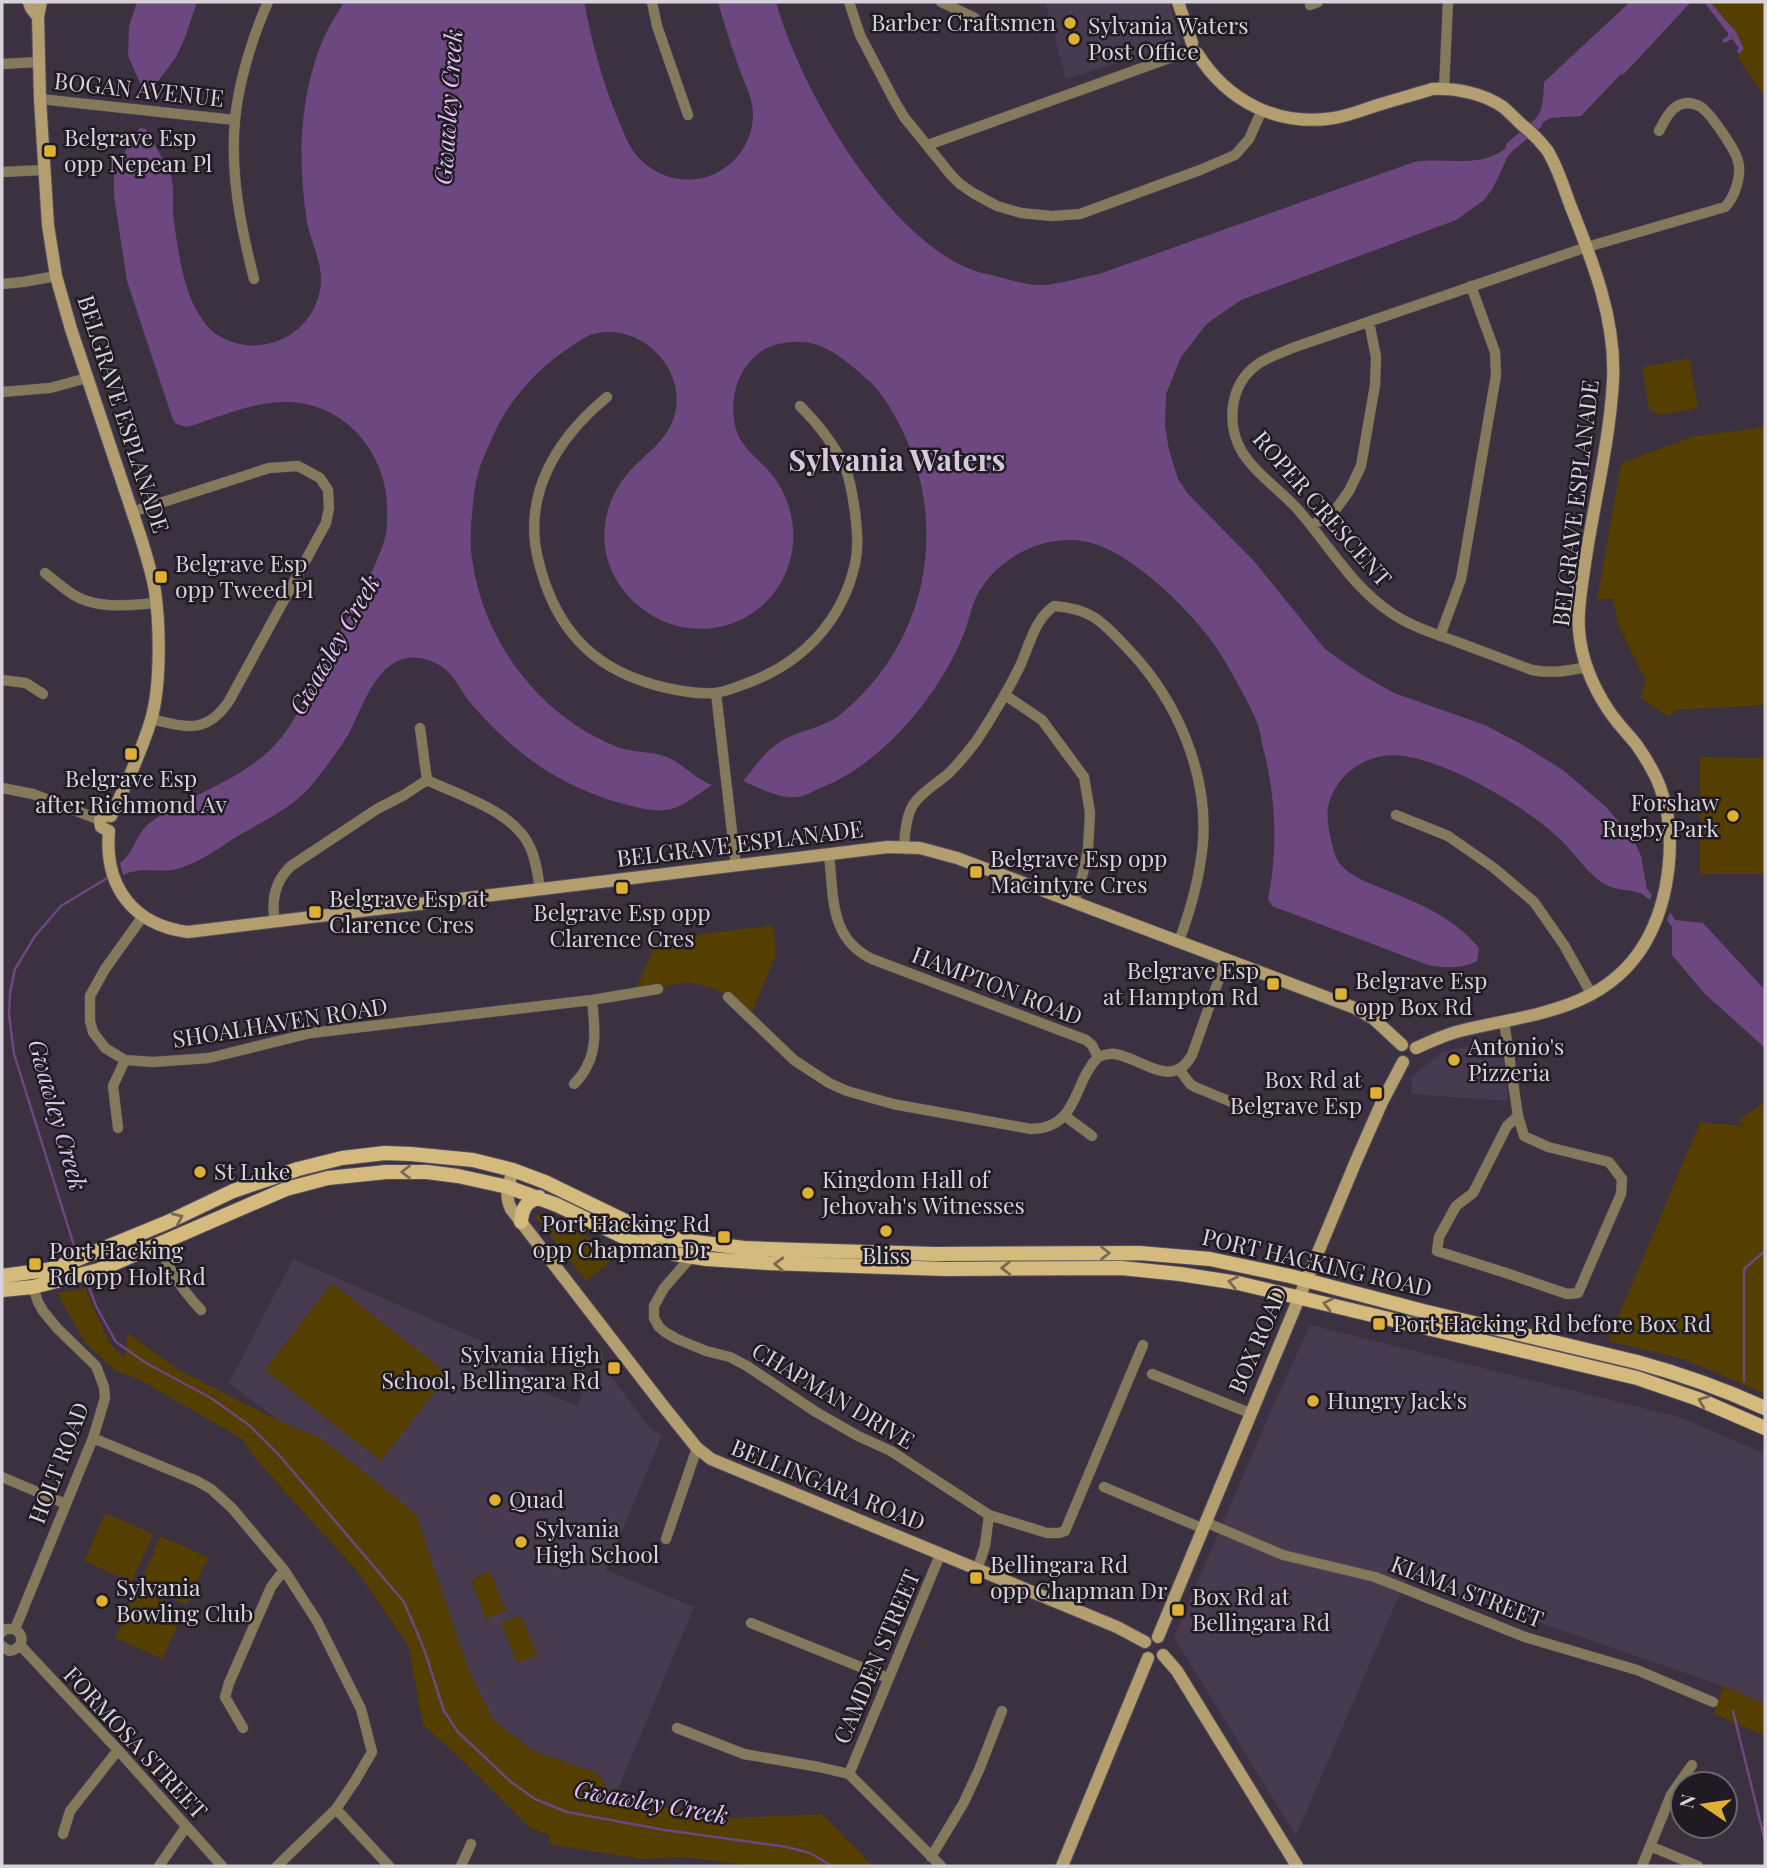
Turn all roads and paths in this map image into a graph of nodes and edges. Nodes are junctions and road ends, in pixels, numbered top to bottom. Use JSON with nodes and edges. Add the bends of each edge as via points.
{"nodes":[{"id":1,"x":29,"y":2,"type":"edge"},
{"id":2,"x":41,"y":2,"type":"edge"},
{"id":3,"x":268,"y":2,"type":"edge"},
{"id":4,"x":652,"y":2,"type":"edge"},
{"id":5,"x":849,"y":2,"type":"edge"},
{"id":6,"x":941,"y":2,"type":"edge"},
{"id":7,"x":1178,"y":2,"type":"edge"},
{"id":8,"x":1448,"y":2,"type":"edge"},
{"id":9,"x":38,"y":17,"type":"junction"},
{"id":10,"x":975,"y":18,"type":"dead end"},
{"id":11,"x":1193,"y":49,"type":"junction"},
{"id":12,"x":38,"y":62,"type":"junction"},
{"id":13,"x":2,"y":64,"type":"edge"},
{"id":14,"x":1444,"y":89,"type":"junction"},
{"id":15,"x":40,"y":99,"type":"junction"},
{"id":16,"x":1262,"y":110,"type":"junction"},
{"id":17,"x":688,"y":115,"type":"dead end"},
{"id":18,"x":235,"y":120,"type":"junction"},
{"id":19,"x":1659,"y":131,"type":"dead end"},
{"id":20,"x":928,"y":145,"type":"junction"},
{"id":21,"x":44,"y":170,"type":"junction"},
{"id":22,"x":2,"y":172,"type":"edge"},
{"id":23,"x":1587,"y":247,"type":"junction"},
{"id":24,"x":56,"y":276,"type":"junction"},
{"id":25,"x":254,"y":279,"type":"dead end"},
{"id":26,"x":2,"y":284,"type":"edge"},
{"id":27,"x":1471,"y":286,"type":"junction"},
{"id":28,"x":1369,"y":322,"type":"junction"},
{"id":29,"x":87,"y":378,"type":"junction"},
{"id":30,"x":2,"y":393,"type":"edge"},
{"id":31,"x":607,"y":397,"type":"dead end"},
{"id":32,"x":800,"y":406,"type":"dead end"},
{"id":33,"x":132,"y":512,"type":"junction"},
{"id":34,"x":1311,"y":525,"type":"junction"},
{"id":35,"x":46,"y":573,"type":"dead end"},
{"id":36,"x":156,"y":603,"type":"junction"},
{"id":37,"x":1440,"y":636,"type":"junction"},
{"id":38,"x":1586,"y":667,"type":"junction"},
{"id":39,"x":2,"y":680,"type":"edge"},
{"id":40,"x":716,"y":693,"type":"junction"},
{"id":41,"x":43,"y":694,"type":"dead end"},
{"id":42,"x":1005,"y":695,"type":"junction"},
{"id":43,"x":151,"y":719,"type":"junction"},
{"id":44,"x":420,"y":728,"type":"dead end"},
{"id":45,"x":427,"y":780,"type":"junction"},
{"id":46,"x":2,"y":788,"type":"edge"},
{"id":47,"x":1396,"y":815,"type":"dead end"},
{"id":48,"x":106,"y":818,"type":"junction"},
{"id":49,"x":904,"y":847,"type":"junction"},
{"id":50,"x":829,"y":855,"type":"junction"},
{"id":51,"x":736,"y":866,"type":"junction"},
{"id":52,"x":540,"y":890,"type":"junction"},
{"id":53,"x":1074,"y":902,"type":"junction"},
{"id":54,"x":143,"y":916,"type":"junction"},
{"id":55,"x":275,"y":922,"type":"junction"},
{"id":56,"x":1179,"y":941,"type":"junction"},
{"id":57,"x":1226,"y":959,"type":"junction"},
{"id":58,"x":658,"y":989,"type":"dead end"},
{"id":59,"x":1592,"y":995,"type":"junction"},
{"id":60,"x":728,"y":997,"type":"dead end"},
{"id":61,"x":592,"y":1000,"type":"junction"},
{"id":62,"x":1504,"y":1021,"type":"junction"},
{"id":63,"x":1402,"y":1045,"type":"junction"},
{"id":64,"x":1416,"y":1048,"type":"junction"},
{"id":65,"x":1098,"y":1057,"type":"junction"},
{"id":66,"x":125,"y":1060,"type":"junction"},
{"id":67,"x":1403,"y":1062,"type":"junction"},
{"id":68,"x":1179,"y":1069,"type":"junction"},
{"id":69,"x":574,"y":1084,"type":"dead end"},
{"id":70,"x":1253,"y":1111,"type":"dead end"},
{"id":71,"x":1065,"y":1116,"type":"junction"},
{"id":72,"x":1518,"y":1116,"type":"junction"},
{"id":73,"x":118,"y":1128,"type":"dead end"},
{"id":74,"x":1092,"y":1136,"type":"dead end"},
{"id":75,"x":513,"y":1170,"type":"junction"},
{"id":76,"x":508,"y":1187,"type":"junction"},
{"id":77,"x":539,"y":1197,"type":"junction"},
{"id":78,"x":522,"y":1222,"type":"junction"},
{"id":79,"x":160,"y":1245,"type":"junction"},
{"id":80,"x":691,"y":1257,"type":"junction"},
{"id":81,"x":2,"y":1276,"type":"edge"},
{"id":82,"x":1307,"y":1280,"type":"junction"},
{"id":83,"x":33,"y":1287,"type":"junction"},
{"id":84,"x":2,"y":1290,"type":"edge"},
{"id":85,"x":1299,"y":1297,"type":"junction"},
{"id":86,"x":201,"y":1310,"type":"dead end"},
{"id":87,"x":1143,"y":1345,"type":"dead end"},
{"id":88,"x":1153,"y":1374,"type":"dead end"},
{"id":89,"x":1765,"y":1408,"type":"edge"},
{"id":90,"x":1250,"y":1413,"type":"junction"},
{"id":91,"x":1765,"y":1428,"type":"edge"},
{"id":92,"x":93,"y":1438,"type":"junction"},
{"id":93,"x":698,"y":1448,"type":"junction"},
{"id":94,"x":2,"y":1478,"type":"edge"},
{"id":95,"x":1104,"y":1487,"type":"dead end"},
{"id":96,"x":66,"y":1504,"type":"junction"},
{"id":97,"x":989,"y":1515,"type":"junction"},
{"id":98,"x":1204,"y":1525,"type":"junction"},
{"id":99,"x":666,"y":1539,"type":"dead end"},
{"id":100,"x":940,"y":1555,"type":"junction"},
{"id":101,"x":284,"y":1570,"type":"junction"},
{"id":102,"x":977,"y":1570,"type":"junction"},
{"id":103,"x":751,"y":1623,"type":"dead end"},
{"id":104,"x":15,"y":1629,"type":"junction"},
{"id":105,"x":2,"y":1632,"type":"edge"},
{"id":106,"x":1158,"y":1637,"type":"junction"},
{"id":107,"x":1144,"y":1642,"type":"junction"},
{"id":108,"x":20,"y":1645,"type":"junction"},
{"id":109,"x":3,"y":1652,"type":"edge"},
{"id":110,"x":1163,"y":1655,"type":"junction"},
{"id":111,"x":1148,"y":1657,"type":"junction"},
{"id":112,"x":888,"y":1678,"type":"junction"},
{"id":113,"x":1713,"y":1702,"type":"dead end"},
{"id":114,"x":1002,"y":1711,"type":"dead end"},
{"id":115,"x":243,"y":1728,"type":"dead end"},
{"id":116,"x":677,"y":1728,"type":"dead end"},
{"id":117,"x":118,"y":1750,"type":"junction"},
{"id":118,"x":1692,"y":1765,"type":"dead end"},
{"id":119,"x":849,"y":1774,"type":"junction"},
{"id":120,"x":337,"y":1809,"type":"junction"},
{"id":121,"x":186,"y":1827,"type":"junction"},
{"id":122,"x":62,"y":1834,"type":"dead end"},
{"id":123,"x":471,"y":1844,"type":"dead end"},
{"id":124,"x":1650,"y":1846,"type":"junction"},
{"id":125,"x":931,"y":1857,"type":"junction"},
{"id":126,"x":159,"y":1866,"type":"edge"},
{"id":127,"x":222,"y":1866,"type":"edge"},
{"id":128,"x":277,"y":1866,"type":"edge"},
{"id":129,"x":390,"y":1866,"type":"edge"},
{"id":130,"x":461,"y":1866,"type":"edge"},
{"id":131,"x":941,"y":1866,"type":"edge"},
{"id":132,"x":1062,"y":1866,"type":"edge"},
{"id":133,"x":1297,"y":1866,"type":"edge"},
{"id":134,"x":1642,"y":1866,"type":"edge"},
{"id":135,"x":1698,"y":1866,"type":"edge"}],
"edges":[{"from":1,"to":9,"type":"street"},
{"from":2,"to":9,"type":"street","name":"BELGRAVE ESPLANADE"},
{"from":3,"to":18,"type":"street","via":[[245,67]]},
{"from":4,"to":17,"type":"street"},
{"from":5,"to":20,"type":"street","via":[[860,35],[894,100]]},
{"from":6,"to":10,"type":"street"},
{"from":7,"to":11,"type":"street","name":"BELGRAVE ESPLANADE"},
{"from":8,"to":14,"type":"street"},
{"from":9,"to":12,"type":"street","name":"BELGRAVE ESPLANADE"},
{"from":11,"to":16,"type":"street","name":"BELGRAVE ESPLANADE","via":[[1218,81]]},
{"from":11,"to":20,"type":"street"},
{"from":12,"to":13,"type":"street"},
{"from":12,"to":15,"type":"street","name":"BELGRAVE ESPLANADE"},
{"from":14,"to":16,"type":"street","name":"BELGRAVE ESPLANADE","via":[[1336,118],[1290,119]]},
{"from":14,"to":23,"type":"street","name":"BELGRAVE ESPLANADE","via":[[1477,94],[1502,106],[1529,131],[1546,150]]},
{"from":15,"to":18,"type":"street","name":"BOGAN AVENUE"},
{"from":15,"to":21,"type":"street","name":"BELGRAVE ESPLANADE"},
{"from":16,"to":20,"type":"street","via":[[1249,139],[1235,155],[1064,216],[1021,213],[985,200],[960,184]]},
{"from":18,"to":25,"type":"street","via":[[236,185]]},
{"from":19,"to":23,"type":"street","name":"ROPER CRESCENT","via":[[1675,108],[1686,103],[1702,107],[1737,158],[1733,197],[1720,209]]},
{"from":21,"to":22,"type":"street"},
{"from":21,"to":24,"type":"street","name":"BELGRAVE ESPLANADE"},
{"from":23,"to":27,"type":"street","name":"ROPER CRESCENT"},
{"from":23,"to":38,"type":"street","name":"BELGRAVE ESPLANADE","via":[[1611,329],[1614,378],[1579,610]]},
{"from":24,"to":26,"type":"street"},
{"from":24,"to":29,"type":"street","name":"BELGRAVE ESPLANADE"},
{"from":27,"to":28,"type":"street","name":"ROPER CRESCENT"},
{"from":27,"to":37,"type":"street","via":[[1494,352],[1496,375],[1461,579]]},
{"from":28,"to":34,"type":"street","via":[[1376,357],[1375,385],[1361,467],[1331,516]]},
{"from":28,"to":34,"type":"street","name":"ROPER CRESCENT","via":[[1257,365],[1233,405],[1233,433],[1240,450]]},
{"from":29,"to":30,"type":"street"},
{"from":29,"to":33,"type":"street","name":"BELGRAVE ESPLANADE"},
{"from":31,"to":40,"type":"street","via":[[564,440],[544,477],[534,524],[535,550],[547,593],[562,620],[596,658],[656,687]]},
{"from":32,"to":40,"type":"street","via":[[821,427],[847,472],[857,532],[855,563],[829,624],[816,640],[772,674]]},
{"from":33,"to":36,"type":"street","name":"BELGRAVE ESPLANADE"},
{"from":33,"to":43,"type":"street","via":[[269,468],[298,466],[320,478],[328,490],[326,523],[220,713],[212,721],[191,726]]},
{"from":34,"to":37,"type":"street","name":"ROPER CRESCENT","via":[[1364,593],[1411,625]]},
{"from":35,"to":36,"type":"street","via":[[87,600],[106,605]]},
{"from":36,"to":43,"type":"street","name":"BELGRAVE ESPLANADE","via":[[158,676]]},
{"from":37,"to":38,"type":"street","name":"ROPER CRESCENT","via":[[1532,670],[1560,673]]},
{"from":38,"to":59,"type":"street","name":"BELGRAVE ESPLANADE","via":[[1609,711],[1637,746],[1660,787],[1670,851],[1659,912],[1645,944],[1619,976]]},
{"from":39,"to":41,"type":"street","via":[[26,683]]},
{"from":40,"to":51,"type":"street"},
{"from":42,"to":49,"type":"street","via":[[950,772],[914,803]]},
{"from":42,"to":53,"type":"street","via":[[1042,720],[1084,777],[1090,813],[1088,849]]},
{"from":42,"to":56,"type":"street","via":[[1041,618],[1054,606],[1082,610],[1105,624],[1157,682],[1186,741],[1202,817],[1198,880]]},
{"from":43,"to":48,"type":"street","name":"BELGRAVE ESPLANADE","via":[[129,778]]},
{"from":44,"to":45,"type":"street"},
{"from":45,"to":52,"type":"street","via":[[518,828],[534,857]]},
{"from":45,"to":55,"type":"street","via":[[291,866],[275,895]]},
{"from":46,"to":48,"type":"street"},
{"from":47,"to":59,"type":"street","via":[[1448,836],[1534,902]]},
{"from":48,"to":54,"type":"street","name":"BELGRAVE ESPLANADE","via":[[116,823],[109,831],[108,850],[115,881]]},
{"from":49,"to":50,"type":"street","name":"BELGRAVE ESPLANADE"},
{"from":49,"to":53,"type":"street","name":"BELGRAVE ESPLANADE","via":[[957,858]]},
{"from":50,"to":51,"type":"street","name":"BELGRAVE ESPLANADE"},
{"from":50,"to":65,"type":"street","name":"HAMPTON ROAD","via":[[837,918],[854,948],[872,959],[1086,1040]]},
{"from":51,"to":52,"type":"street","name":"BELGRAVE ESPLANADE"},
{"from":52,"to":55,"type":"street","name":"BELGRAVE ESPLANADE"},
{"from":53,"to":56,"type":"street","name":"BELGRAVE ESPLANADE"},
{"from":54,"to":55,"type":"street","name":"BELGRAVE ESPLANADE","via":[[188,932]]},
{"from":54,"to":66,"type":"street","via":[[90,996],[93,1032],[105,1048]]},
{"from":56,"to":57,"type":"street","name":"BELGRAVE ESPLANADE"},
{"from":57,"to":63,"type":"street","name":"BELGRAVE ESPLANADE","via":[[1355,1008]]},
{"from":57,"to":68,"type":"street","via":[[1192,1055]]},
{"from":58,"to":61,"type":"street","name":"SHOALHAVEN ROAD"},
{"from":59,"to":62,"type":"street","name":"BELGRAVE ESPLANADE","via":[[1559,1009]]},
{"from":60,"to":71,"type":"street","via":[[794,1060],[859,1096],[1031,1129],[1042,1129]]},
{"from":61,"to":66,"type":"street","name":"SHOALHAVEN ROAD","via":[[311,1034],[209,1058]]},
{"from":61,"to":69,"type":"street","via":[[593,1048],[588,1065]]},
{"from":62,"to":64,"type":"street","name":"BELGRAVE ESPLANADE"},
{"from":62,"to":72,"type":"street"},
{"from":63,"to":64,"type":"street"},
{"from":63,"to":67,"type":"street","via":[[1398,1054]]},
{"from":64,"to":67,"type":"street","via":[[1415,1060]]},
{"from":65,"to":68,"type":"street","name":"HAMPTON ROAD","via":[[1113,1054],[1161,1072]]},
{"from":65,"to":71,"type":"street"},
{"from":66,"to":73,"type":"street","via":[[113,1086]]},
{"from":67,"to":82,"type":"street","name":"BOX ROAD"},
{"from":68,"to":70,"type":"street","via":[[1195,1087]]},
{"from":71,"to":74,"type":"street"},
{"from":72,"to":72,"type":"street","via":[[1524,1136],[1548,1147],[1609,1161],[1622,1179],[1621,1194],[1578,1293],[1567,1294],[1437,1251],[1439,1237],[1456,1206],[1473,1193],[1507,1126]]},
{"from":75,"to":76,"type":"street"},
{"from":81,"to":75,"type":"main road","name":"PORT HACKING ROAD","one_way":true,"via":[[58,1267],[233,1191],[342,1157],[411,1154],[473,1160]]},
{"from":75,"to":82,"type":"main road","name":"PORT HACKING ROAD","one_way":true,"via":[[646,1231],[702,1244],[934,1254],[1159,1254],[1210,1259]]},
{"from":76,"to":77,"type":"main road","name":"PORT HACKING ROAD"},
{"from":76,"to":78,"type":"street","name":"BELLINGARA ROAD","via":[[508,1202]]},
{"from":76,"to":79,"type":"main road","name":"PORT HACKING ROAD","one_way":true,"via":[[427,1172],[327,1178],[286,1189]]},
{"from":77,"to":78,"type":"main road","via":[[525,1205]]},
{"from":77,"to":80,"type":"main road","name":"PORT HACKING ROAD","via":[[632,1241]]},
{"from":78,"to":93,"type":"street","name":"BELLINGARA ROAD"},
{"from":79,"to":83,"type":"main road","name":"PORT HACKING ROAD","via":[[99,1270]]},
{"from":79,"to":86,"type":"street","via":[[185,1293]]},
{"from":85,"to":80,"type":"main road","name":"PORT HACKING ROAD","one_way":true,"via":[[1208,1278],[1121,1268],[945,1269]]},
{"from":80,"to":97,"type":"street","name":"CHAPMAN DRIVE","via":[[656,1301],[654,1318],[665,1332],[747,1366]]},
{"from":82,"to":85,"type":"street","name":"BOX ROAD"},
{"from":82,"to":89,"type":"main road","name":"PORT HACKING ROAD","via":[[1648,1365]]},
{"from":83,"to":84,"type":"main road","name":"PORT HACKING ROAD"},
{"from":83,"to":92,"type":"street","name":"HOLT ROAD","via":[[57,1328],[101,1374],[105,1398]]},
{"from":85,"to":90,"type":"street","name":"BOX ROAD"},
{"from":91,"to":85,"type":"main road","name":"PORT HACKING ROAD","one_way":true,"via":[[1637,1378]]},
{"from":87,"to":97,"type":"street","name":"CHAPMAN DRIVE","via":[[1063,1533],[1047,1533]]},
{"from":88,"to":90,"type":"street"},
{"from":90,"to":98,"type":"street","name":"BOX ROAD"},
{"from":92,"to":96,"type":"street","name":"HOLT ROAD"},
{"from":92,"to":101,"type":"street","via":[[211,1489]]},
{"from":93,"to":99,"type":"street"},
{"from":93,"to":100,"type":"street","name":"BELLINGARA ROAD","via":[[718,1463]]},
{"from":94,"to":96,"type":"street"},
{"from":95,"to":98,"type":"street","name":"KIAMA STREET"},
{"from":96,"to":104,"type":"street","name":"HOLT ROAD"},
{"from":97,"to":102,"type":"street"},
{"from":98,"to":106,"type":"street","name":"BOX ROAD"},
{"from":98,"to":113,"type":"street","name":"KIAMA STREET","via":[[1283,1555],[1375,1577],[1525,1637],[1637,1670]]},
{"from":100,"to":102,"type":"street","name":"BELLINGARA ROAD"},
{"from":100,"to":112,"type":"street","name":"CAMDEN STREET"},
{"from":101,"to":115,"type":"street","via":[[271,1587],[225,1697]]},
{"from":101,"to":120,"type":"street","via":[[317,1621],[361,1709],[372,1752]]},
{"from":102,"to":107,"type":"street","name":"BELLINGARA ROAD"},
{"from":103,"to":112,"type":"street"},
{"from":104,"to":105,"type":"street"},
{"from":104,"to":108,"type":"street","via":[[21,1636]]},
{"from":106,"to":107,"type":"street"},
{"from":106,"to":110,"type":"street","via":[[1165,1645]]},
{"from":107,"to":111,"type":"street","via":[[1143,1652]]},
{"from":108,"to":109,"type":"street"},
{"from":108,"to":117,"type":"street","name":"FORMOSA STREET"},
{"from":110,"to":111,"type":"street"},
{"from":110,"to":133,"type":"street"},
{"from":111,"to":132,"type":"street"},
{"from":112,"to":119,"type":"street","name":"CAMDEN STREET"},
{"from":114,"to":125,"type":"street","via":[[963,1804]]},
{"from":116,"to":119,"type":"street","via":[[744,1754]]},
{"from":117,"to":121,"type":"street","name":"FORMOSA STREET"},
{"from":117,"to":122,"type":"street","via":[[70,1811]]},
{"from":118,"to":124,"type":"street","via":[[1671,1795]]},
{"from":119,"to":125,"type":"street"},
{"from":120,"to":128,"type":"street"},
{"from":120,"to":129,"type":"street"},
{"from":121,"to":126,"type":"street"},
{"from":121,"to":127,"type":"street","name":"FORMOSA STREET"},
{"from":123,"to":130,"type":"street"},
{"from":124,"to":134,"type":"street"},
{"from":124,"to":135,"type":"street"},
{"from":125,"to":131,"type":"street"}]}
